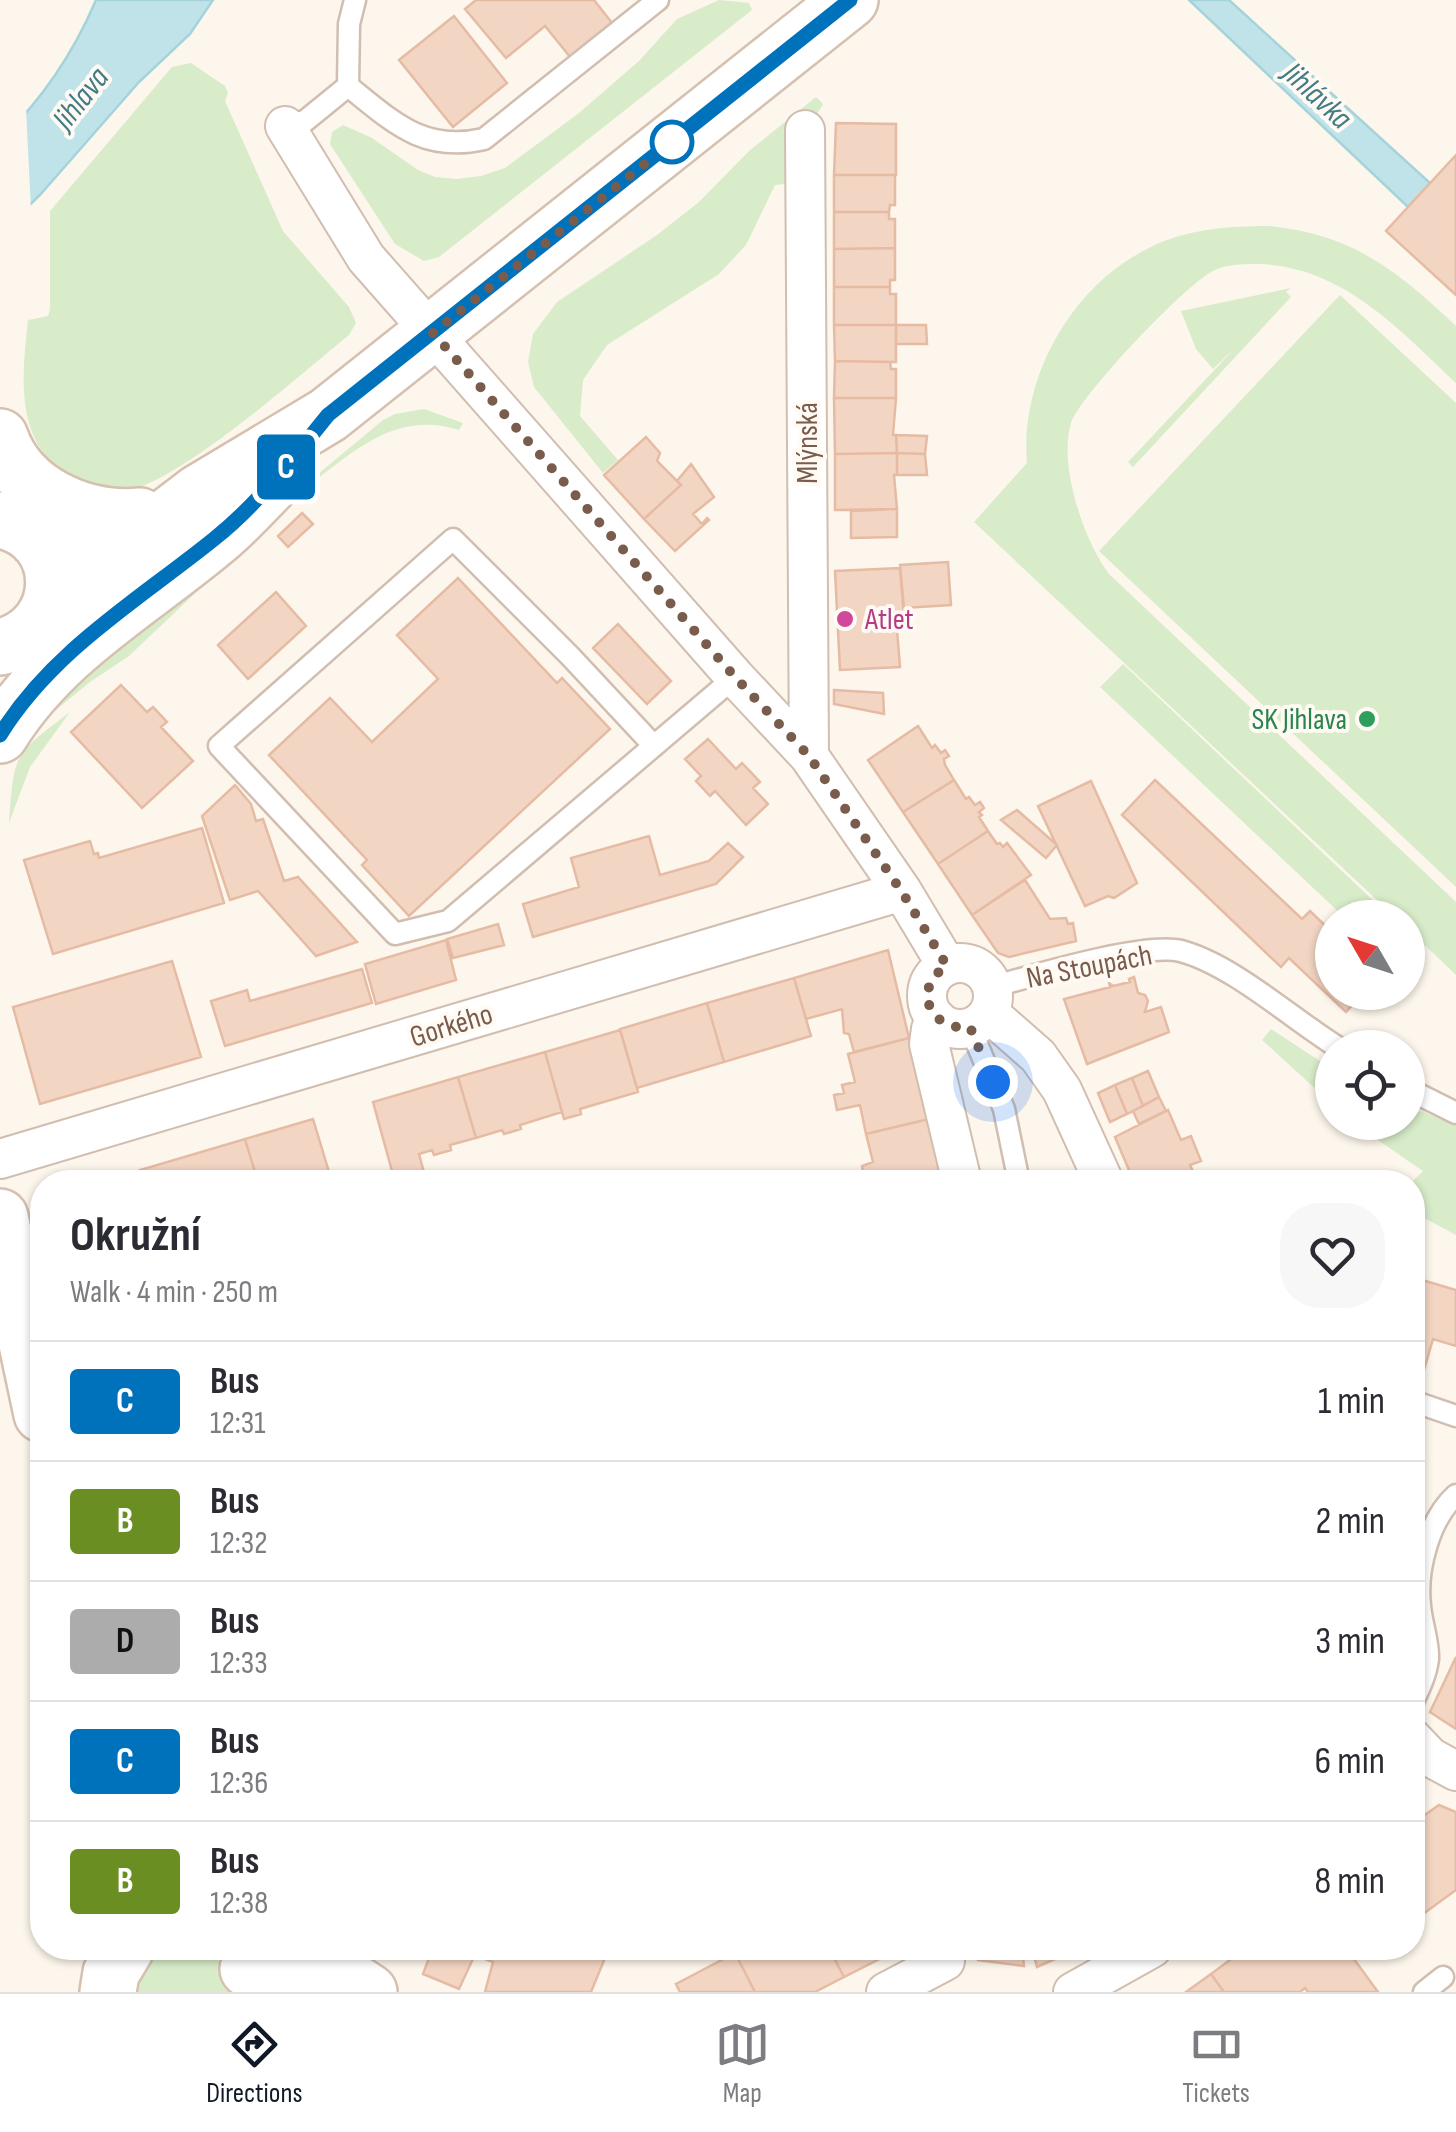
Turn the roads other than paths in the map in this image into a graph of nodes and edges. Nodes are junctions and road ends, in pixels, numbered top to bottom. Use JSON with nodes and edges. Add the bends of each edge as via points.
{"nodes":[{"id":1,"x":355,"y":0,"type":"edge"},
{"id":2,"x":658,"y":0,"type":"edge"},
{"id":3,"x":850,"y":0,"type":"edge"},
{"id":4,"x":348,"y":86,"type":"junction"},
{"id":5,"x":295,"y":123,"type":"joint"},
{"id":6,"x":805,"y":130,"type":"dead end"},
{"id":7,"x":433,"y":333,"type":"junction"},
{"id":8,"x":328,"y":415,"type":"junction"},
{"id":9,"x":0,"y":436,"type":"edge"},
{"id":10,"x":277,"y":478,"type":"junction"},
{"id":11,"x":198,"y":493,"type":"junction"},
{"id":12,"x":11,"y":521,"type":"edge"},
{"id":13,"x":48,"y":612,"type":"junction"},
{"id":14,"x":0,"y":646,"type":"edge"},
{"id":15,"x":735,"y":677,"type":"junction"},
{"id":16,"x":0,"y":735,"type":"edge"},
{"id":17,"x":654,"y":746,"type":"junction"},
{"id":18,"x":809,"y":756,"type":"junction"},
{"id":19,"x":902,"y":892,"type":"junction"},
{"id":20,"x":947,"y":966,"type":"junction"},
{"id":21,"x":972,"y":1011,"type":"junction"},
{"id":22,"x":1315,"y":1031,"type":"edge"},
{"id":23,"x":1425,"y":1097,"type":"edge"},
{"id":24,"x":1456,"y":1113,"type":"edge"},
{"id":25,"x":0,"y":1159,"type":"edge"},
{"id":26,"x":959,"y":1170,"type":"edge"},
{"id":27,"x":1017,"y":1170,"type":"edge"},
{"id":28,"x":1099,"y":1170,"type":"edge"},
{"id":29,"x":0,"y":1217,"type":"edge"},
{"id":30,"x":30,"y":1358,"type":"edge"},
{"id":31,"x":1425,"y":1405,"type":"edge"},
{"id":32,"x":1456,"y":1416,"type":"edge"},
{"id":33,"x":1456,"y":1496,"type":"edge"},
{"id":34,"x":1425,"y":1561,"type":"edge"},
{"id":35,"x":1425,"y":1637,"type":"edge"},
{"id":36,"x":1425,"y":1674,"type":"edge"},
{"id":37,"x":320,"y":1960,"type":"edge"},
{"id":38,"x":1130,"y":1960,"type":"edge"},
{"id":39,"x":948,"y":1967,"type":"edge"},
{"id":40,"x":245,"y":1970,"type":"edge"},
{"id":41,"x":1443,"y":1978,"type":"dead end"},
{"id":42,"x":306,"y":1992,"type":"edge"},
{"id":43,"x":369,"y":1992,"type":"edge"},
{"id":44,"x":886,"y":1992,"type":"edge"},
{"id":45,"x":1073,"y":1992,"type":"edge"},
{"id":46,"x":1424,"y":1992,"type":"edge"}],
"edges":[{"from":1,"to":4,"type":"lane"},
{"from":2,"to":4,"type":"lane","via":[[484,139],[426,140]]},
{"from":3,"to":7,"type":"street"},
{"from":4,"to":5,"type":"lane"},
{"from":5,"to":7,"type":"street","via":[[366,258]]},
{"from":6,"to":18,"type":"street","name":"Mlýnská"},
{"from":7,"to":8,"type":"street"},
{"from":7,"to":15,"type":"street"},
{"from":8,"to":10,"type":"street"},
{"from":8,"to":11,"type":"street"},
{"from":9,"to":11,"type":"street","via":[[16,470],[77,510],[105,518],[138,516]]},
{"from":10,"to":13,"type":"street","via":[[110,589]]},
{"from":10,"to":16,"type":"street","via":[[217,537],[67,653]]},
{"from":11,"to":12,"type":"street","via":[[160,522],[88,548]]},
{"from":12,"to":13,"type":"street","via":[[48,558],[54,579]]},
{"from":13,"to":14,"type":"street","via":[[25,636]]},
{"from":15,"to":17,"type":"lane"},
{"from":15,"to":18,"type":"street"},
{"from":17,"to":17,"type":"lane","via":[[448,921],[395,934],[218,746],[452,539]]},
{"from":18,"to":19,"type":"street"},
{"from":19,"to":20,"type":"street"},
{"from":19,"to":25,"type":"street","name":"Gorkého"},
{"from":20,"to":21,"type":"street","via":[[980,969]]},
{"from":20,"to":21,"type":"street","via":[[928,990],[929,1005]]},
{"from":21,"to":22,"type":"lane","name":"Na Stoupách","via":[[1140,952],[1177,950],[1230,974]]},
{"from":21,"to":26,"type":"street","via":[[931,1029],[929,1044]]},
{"from":21,"to":27,"type":"lane"},
{"from":21,"to":28,"type":"street","via":[[1038,1056],[1062,1090]]},
{"from":23,"to":24,"type":"lane"},
{"from":29,"to":30,"type":"street"},
{"from":31,"to":32,"type":"lane"},
{"from":33,"to":34,"type":"lane","via":[[1442,1510]]},
{"from":35,"to":36,"type":"lane"},
{"from":37,"to":43,"type":"street"},
{"from":38,"to":45,"type":"street"},
{"from":39,"to":44,"type":"street"},
{"from":40,"to":42,"type":"street"},
{"from":41,"to":46,"type":"lane"}]}
